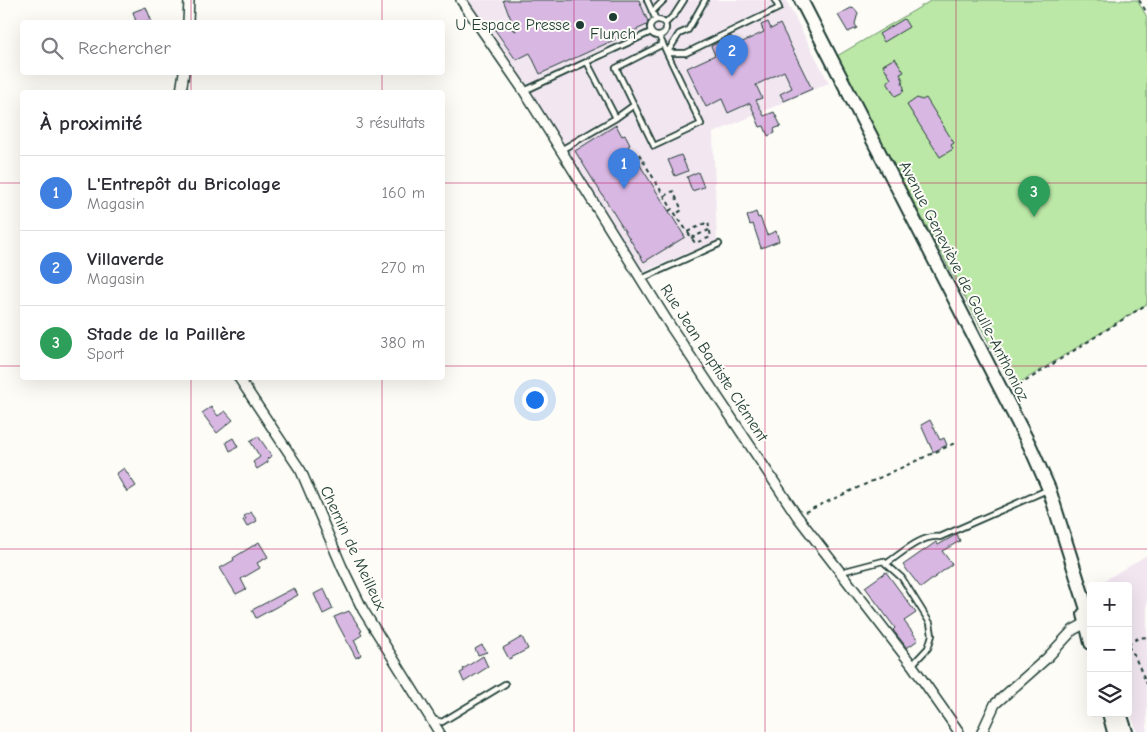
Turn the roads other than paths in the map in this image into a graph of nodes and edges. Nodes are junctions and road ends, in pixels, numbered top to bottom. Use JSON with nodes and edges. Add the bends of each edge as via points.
{"nodes":[{"id":1,"x":189,"y":0,"type":"edge"},
{"id":2,"x":460,"y":0,"type":"edge"},
{"id":3,"x":647,"y":0,"type":"edge"},
{"id":4,"x":664,"y":0,"type":"edge"},
{"id":5,"x":684,"y":0,"type":"edge"},
{"id":6,"x":705,"y":0,"type":"edge"},
{"id":7,"x":775,"y":0,"type":"edge"},
{"id":8,"x":801,"y":0,"type":"edge"},
{"id":9,"x":652,"y":12,"type":"junction"},
{"id":10,"x":188,"y":20,"type":"edge"},
{"id":11,"x":656,"y":20,"type":"junction"},
{"id":12,"x":665,"y":24,"type":"junction"},
{"id":13,"x":651,"y":32,"type":"junction"},
{"id":14,"x":660,"y":36,"type":"junction"},
{"id":15,"x":663,"y":44,"type":"junction"},
{"id":16,"x":667,"y":53,"type":"junction"},
{"id":17,"x":587,"y":62,"type":"junction"},
{"id":18,"x":184,"y":75,"type":"edge"},
{"id":19,"x":181,"y":90,"type":"edge"},
{"id":20,"x":524,"y":91,"type":"junction"},
{"id":21,"x":634,"y":105,"type":"junction"},
{"id":22,"x":616,"y":118,"type":"junction"},
{"id":23,"x":560,"y":151,"type":"junction"},
{"id":24,"x":719,"y":244,"type":"dead end"},
{"id":25,"x":642,"y":279,"type":"junction"},
{"id":26,"x":240,"y":380,"type":"edge"},
{"id":27,"x":1049,"y":489,"type":"junction"},
{"id":28,"x":886,"y":564,"type":"junction"},
{"id":29,"x":840,"y":572,"type":"junction"},
{"id":30,"x":1087,"y":618,"type":"edge"},
{"id":31,"x":1087,"y":623,"type":"edge"},
{"id":32,"x":912,"y":665,"type":"junction"},
{"id":33,"x":505,"y":684,"type":"dead end"},
{"id":34,"x":1110,"y":717,"type":"edge"},
{"id":35,"x":1121,"y":717,"type":"edge"},
{"id":36,"x":430,"y":718,"type":"junction"},
{"id":37,"x":440,"y":732,"type":"edge"},
{"id":38,"x":959,"y":732,"type":"edge"},
{"id":39,"x":982,"y":732,"type":"edge"},
{"id":40,"x":1114,"y":732,"type":"edge"},
{"id":41,"x":1126,"y":732,"type":"edge"}],
"edges":[{"from":1,"to":10,"type":"street"},
{"from":2,"to":20,"type":"street","name":"Rue Jean Baptiste Clément"},
{"from":3,"to":9,"type":"lane"},
{"from":4,"to":9,"type":"lane"},
{"from":5,"to":12,"type":"lane"},
{"from":6,"to":16,"type":"lane","via":[[688,30],[679,34]]},
{"from":7,"to":16,"type":"lane","via":[[779,8],[686,53]]},
{"from":8,"to":27,"type":"main road","name":"Avenue Geneviève de Gaulle-Anthonioz"},
{"from":9,"to":11,"type":"lane"},
{"from":11,"to":12,"type":"lane"},
{"from":11,"to":13,"type":"lane","via":[[650,25]]},
{"from":12,"to":14,"type":"lane","via":[[665,32]]},
{"from":13,"to":14,"type":"lane"},
{"from":13,"to":17,"type":"lane"},
{"from":14,"to":15,"type":"lane"},
{"from":15,"to":16,"type":"lane"},
{"from":15,"to":21,"type":"lane","via":[[616,68]]},
{"from":16,"to":21,"type":"lane","via":[[701,124],[654,146]]},
{"from":17,"to":20,"type":"lane"},
{"from":17,"to":22,"type":"lane"},
{"from":18,"to":19,"type":"street"},
{"from":20,"to":23,"type":"street","name":"Rue Jean Baptiste Clément"},
{"from":21,"to":22,"type":"lane"},
{"from":22,"to":23,"type":"lane"},
{"from":23,"to":25,"type":"street","name":"Rue Jean Baptiste Clément"},
{"from":24,"to":25,"type":"lane"},
{"from":25,"to":29,"type":"street","name":"Rue Jean Baptiste Clément","via":[[797,516]]},
{"from":26,"to":36,"type":"street","name":"Chemin de Meilleux","via":[[302,471],[363,610]]},
{"from":27,"to":28,"type":"lane","via":[[940,537],[932,536],[921,541]]},
{"from":27,"to":30,"type":"main road","name":"Avenue Geneviève de Gaulle-Anthonioz"},
{"from":28,"to":29,"type":"lane","via":[[883,561]]},
{"from":28,"to":32,"type":"lane","via":[[902,578],[930,623],[932,635],[928,648]]},
{"from":29,"to":32,"type":"street","name":"Rue Jean Baptiste Clément"},
{"from":31,"to":39,"type":"street","via":[[1073,630],[995,704]]},
{"from":32,"to":38,"type":"street","name":"Rue Jean Baptiste Clément"},
{"from":33,"to":36,"type":"lane","via":[[442,722]]},
{"from":34,"to":40,"type":"main road"},
{"from":35,"to":41,"type":"main road"},
{"from":36,"to":37,"type":"street","name":"Chemin de Meilleux"}]}
